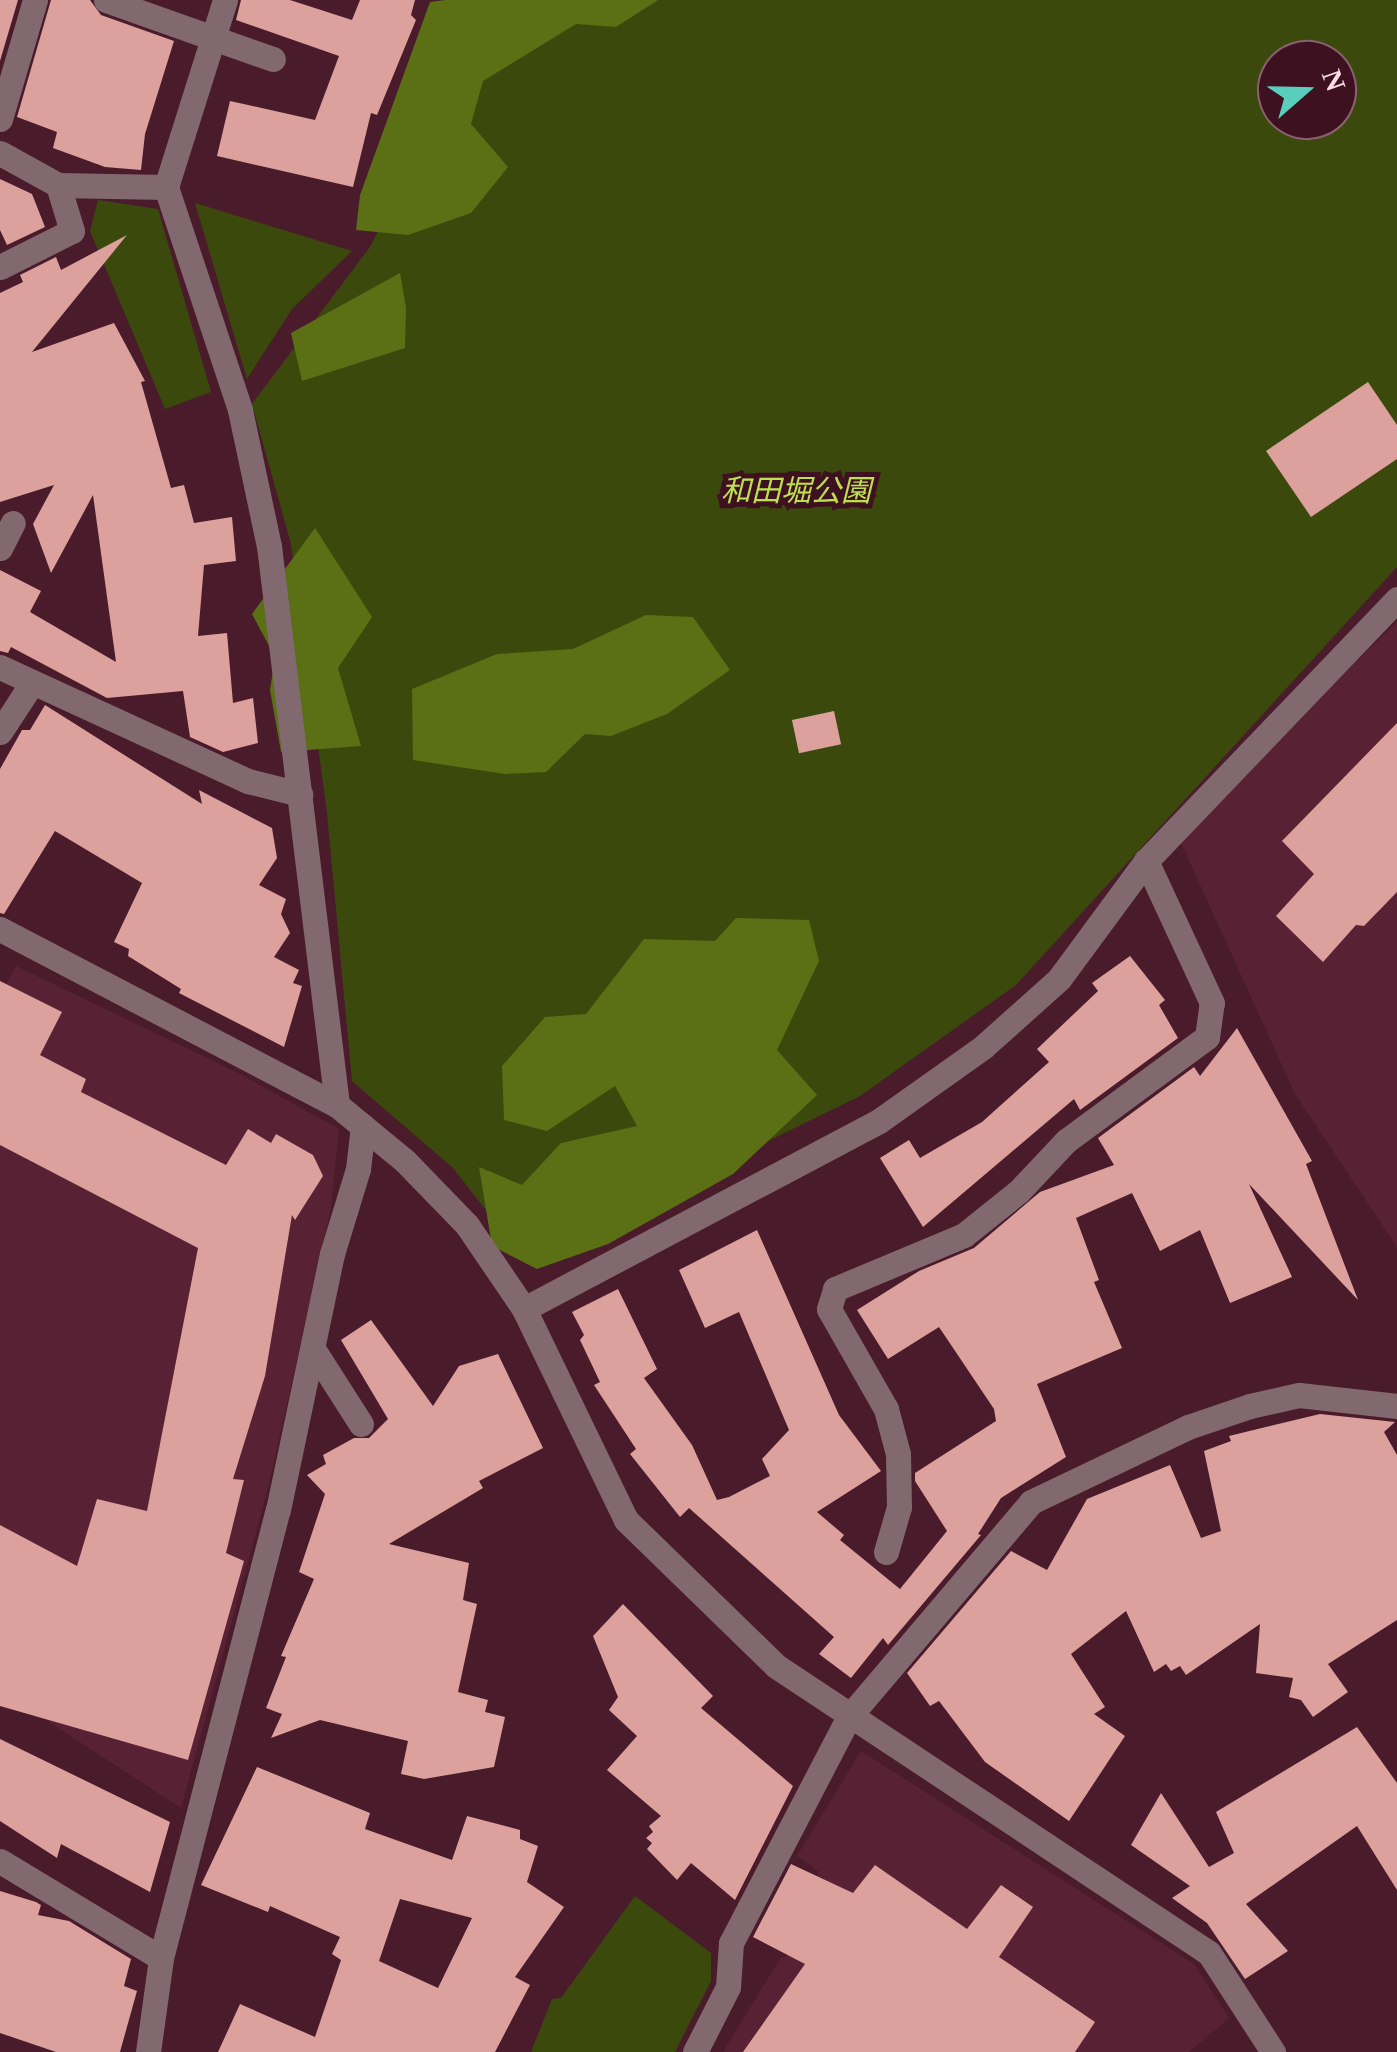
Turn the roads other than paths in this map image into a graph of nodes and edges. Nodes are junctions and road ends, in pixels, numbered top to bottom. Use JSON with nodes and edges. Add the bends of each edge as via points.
{"nodes":[{"id":1,"x":35,"y":0,"type":"edge"},
{"id":2,"x":106,"y":0,"type":"edge"},
{"id":3,"x":226,"y":0,"type":"edge"},
{"id":4,"x":211,"y":36,"type":"junction"},
{"id":5,"x":273,"y":59,"type":"dead end"},
{"id":6,"x":0,"y":119,"type":"edge"},
{"id":7,"x":0,"y":154,"type":"edge"},
{"id":8,"x":58,"y":186,"type":"junction"},
{"id":9,"x":166,"y":188,"type":"junction"},
{"id":10,"x":0,"y":267,"type":"edge"},
{"id":11,"x":13,"y":523,"type":"dead end"},
{"id":12,"x":0,"y":548,"type":"edge"},
{"id":13,"x":1397,"y":599,"type":"edge"},
{"id":14,"x":0,"y":667,"type":"edge"},
{"id":15,"x":32,"y":683,"type":"junction"},
{"id":16,"x":0,"y":732,"type":"edge"},
{"id":17,"x":300,"y":794,"type":"junction"},
{"id":18,"x":1146,"y":861,"type":"junction"},
{"id":19,"x":0,"y":929,"type":"edge"},
{"id":20,"x":338,"y":1105,"type":"junction"},
{"id":21,"x":363,"y":1126,"type":"junction"},
{"id":22,"x":524,"y":1309,"type":"junction"},
{"id":23,"x":313,"y":1349,"type":"junction"},
{"id":24,"x":1397,"y":1406,"type":"edge"},
{"id":25,"x":361,"y":1424,"type":"dead end"},
{"id":26,"x":886,"y":1552,"type":"dead end"},
{"id":27,"x":848,"y":1718,"type":"junction"},
{"id":28,"x":0,"y":1861,"type":"edge"},
{"id":29,"x":161,"y":1958,"type":"junction"},
{"id":30,"x":148,"y":2052,"type":"edge"},
{"id":31,"x":695,"y":2052,"type":"edge"},
{"id":32,"x":1273,"y":2052,"type":"edge"}],
"edges":[{"from":1,"to":6,"type":"street"},
{"from":2,"to":4,"type":"street"},
{"from":3,"to":4,"type":"street"},
{"from":4,"to":5,"type":"street"},
{"from":4,"to":9,"type":"street"},
{"from":7,"to":8,"type":"street"},
{"from":8,"to":9,"type":"street"},
{"from":8,"to":10,"type":"street","via":[[72,231]]},
{"from":9,"to":17,"type":"street","via":[[240,410],[269,546]]},
{"from":11,"to":12,"type":"street"},
{"from":13,"to":18,"type":"street"},
{"from":14,"to":15,"type":"street"},
{"from":15,"to":16,"type":"street"},
{"from":15,"to":17,"type":"street","via":[[248,781]]},
{"from":17,"to":20,"type":"street"},
{"from":18,"to":22,"type":"street","via":[[1059,978],[982,1047],[879,1121]]},
{"from":18,"to":26,"type":"street","via":[[1212,1003],[1207,1037],[1066,1142],[1019,1192],[964,1235],[835,1289],[829,1309],[886,1410],[898,1454],[899,1506]]},
{"from":19,"to":20,"type":"street"},
{"from":20,"to":21,"type":"street"},
{"from":21,"to":22,"type":"street","via":[[468,1225]]},
{"from":21,"to":23,"type":"street"},
{"from":22,"to":27,"type":"street","via":[[626,1520],[776,1666]]},
{"from":23,"to":25,"type":"street"},
{"from":23,"to":29,"type":"street","via":[[278,1510]]},
{"from":24,"to":27,"type":"street","via":[[1299,1395],[1250,1406],[1188,1427],[1031,1502]]},
{"from":27,"to":31,"type":"street","via":[[731,1943],[728,1987]]},
{"from":27,"to":32,"type":"street","via":[[1209,1952]]},
{"from":28,"to":29,"type":"street"},
{"from":29,"to":30,"type":"street"}]}
